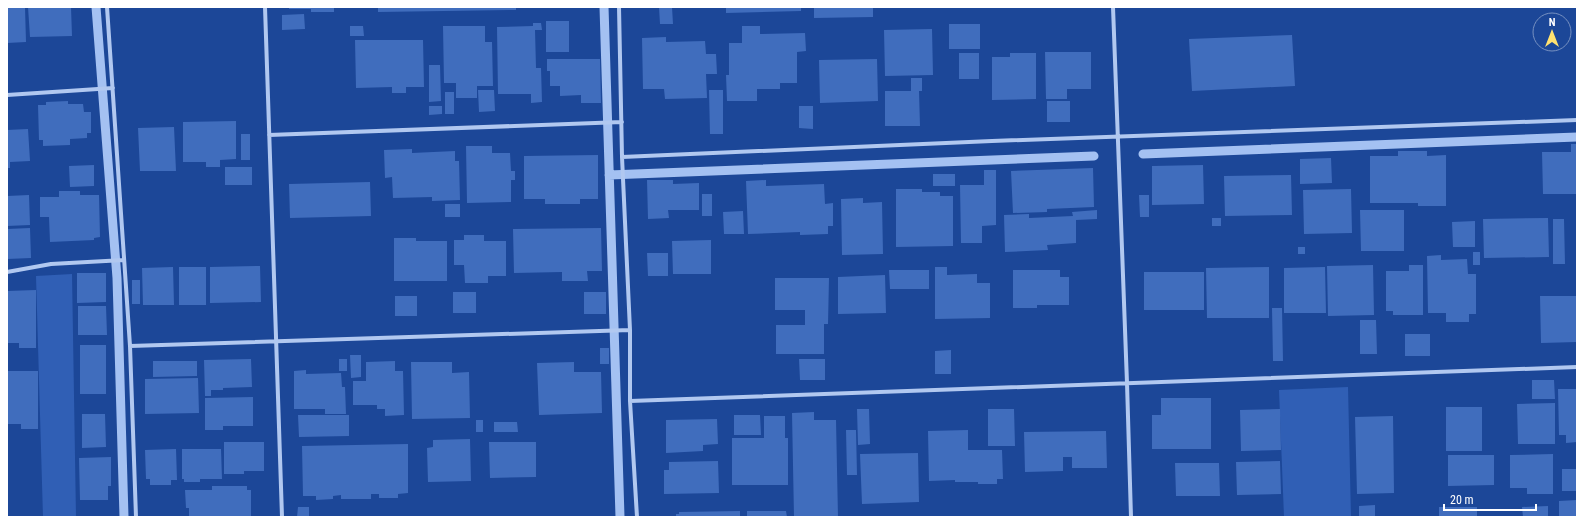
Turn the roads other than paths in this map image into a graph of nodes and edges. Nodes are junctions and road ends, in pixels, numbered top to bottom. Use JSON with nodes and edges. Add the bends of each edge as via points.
{"nodes":[{"id":1,"x":107,"y":7,"type":"edge"},
{"id":2,"x":265,"y":7,"type":"edge"},
{"id":3,"x":619,"y":7,"type":"edge"},
{"id":4,"x":1113,"y":7,"type":"edge"},
{"id":5,"x":113,"y":88,"type":"junction"},
{"id":6,"x":7,"y":95,"type":"edge"},
{"id":7,"x":1577,"y":120,"type":"edge"},
{"id":8,"x":622,"y":122,"type":"junction"},
{"id":9,"x":269,"y":135,"type":"junction"},
{"id":10,"x":1117,"y":137,"type":"junction"},
{"id":11,"x":622,"y":157,"type":"junction"},
{"id":12,"x":124,"y":260,"type":"junction"},
{"id":13,"x":7,"y":272,"type":"edge"},
{"id":14,"x":630,"y":330,"type":"junction"},
{"id":15,"x":276,"y":342,"type":"junction"},
{"id":16,"x":130,"y":346,"type":"junction"},
{"id":17,"x":1577,"y":367,"type":"edge"},
{"id":18,"x":1127,"y":383,"type":"junction"},
{"id":19,"x":630,"y":401,"type":"junction"},
{"id":20,"x":136,"y":517,"type":"edge"},
{"id":21,"x":282,"y":517,"type":"edge"},
{"id":22,"x":637,"y":517,"type":"edge"},
{"id":23,"x":1131,"y":517,"type":"edge"}],
"edges":[{"from":1,"to":5,"type":"street"},
{"from":2,"to":9,"type":"street"},
{"from":3,"to":8,"type":"street"},
{"from":4,"to":10,"type":"street"},
{"from":5,"to":6,"type":"street"},
{"from":5,"to":12,"type":"street"},
{"from":7,"to":10,"type":"street"},
{"from":8,"to":9,"type":"street"},
{"from":8,"to":11,"type":"street"},
{"from":9,"to":15,"type":"street"},
{"from":10,"to":11,"type":"street"},
{"from":10,"to":18,"type":"street"},
{"from":11,"to":14,"type":"street"},
{"from":12,"to":13,"type":"street","via":[[51,264]]},
{"from":12,"to":16,"type":"street"},
{"from":14,"to":15,"type":"street"},
{"from":14,"to":19,"type":"street"},
{"from":15,"to":16,"type":"street"},
{"from":15,"to":21,"type":"street"},
{"from":16,"to":20,"type":"street"},
{"from":17,"to":18,"type":"street"},
{"from":18,"to":19,"type":"street"},
{"from":18,"to":23,"type":"street"},
{"from":19,"to":22,"type":"street"}]}
